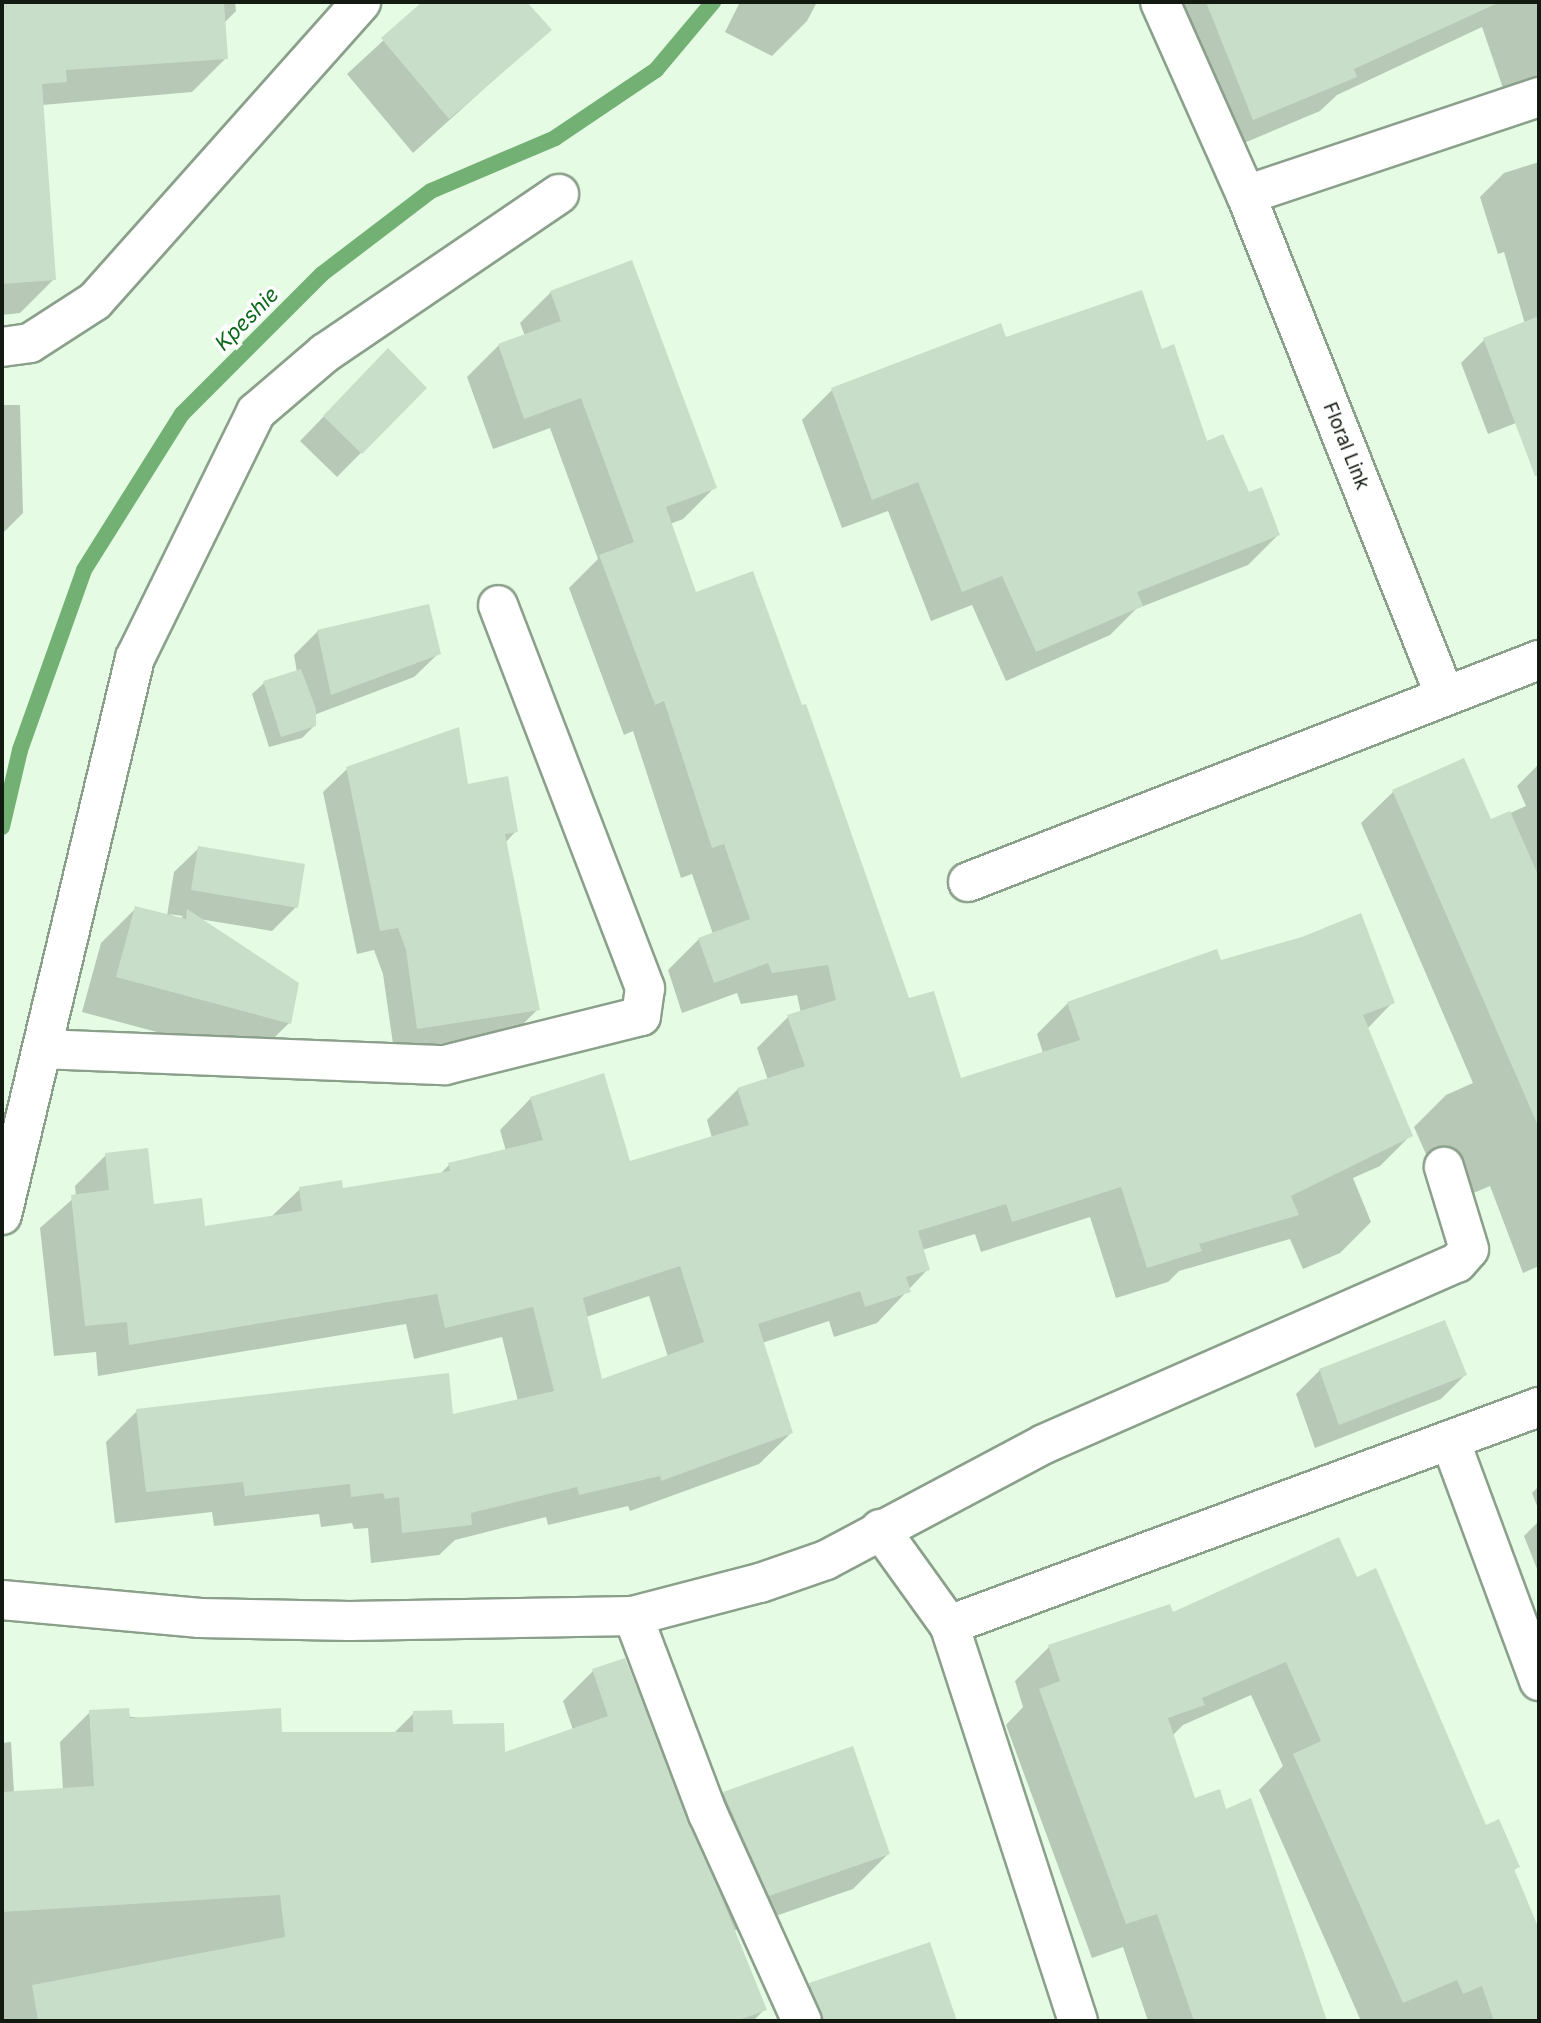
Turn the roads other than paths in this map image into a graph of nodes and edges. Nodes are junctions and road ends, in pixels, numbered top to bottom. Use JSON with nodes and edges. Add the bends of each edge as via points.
{"nodes":[{"id":1,"x":361,"y":2,"type":"edge"},
{"id":2,"x":1160,"y":2,"type":"edge"},
{"id":3,"x":1539,"y":97,"type":"edge"},
{"id":4,"x":559,"y":194,"type":"dead end"},
{"id":5,"x":1246,"y":195,"type":"junction"},
{"id":6,"x":2,"y":347,"type":"edge"},
{"id":7,"x":498,"y":605,"type":"dead end"},
{"id":8,"x":1539,"y":660,"type":"edge"},
{"id":9,"x":1445,"y":696,"type":"junction"},
{"id":10,"x":968,"y":882,"type":"dead end"},
{"id":11,"x":42,"y":1049,"type":"junction"},
{"id":12,"x":1444,"y":1167,"type":"dead end"},
{"id":13,"x":2,"y":1215,"type":"edge"},
{"id":14,"x":1539,"y":1407,"type":"edge"},
{"id":15,"x":1450,"y":1440,"type":"junction"},
{"id":16,"x":880,"y":1529,"type":"junction"},
{"id":17,"x":2,"y":1600,"type":"edge"},
{"id":18,"x":634,"y":1616,"type":"junction"},
{"id":19,"x":949,"y":1625,"type":"junction"},
{"id":20,"x":1539,"y":1681,"type":"edge"},
{"id":21,"x":802,"y":2021,"type":"edge"},
{"id":22,"x":1078,"y":2021,"type":"edge"}],
"edges":[{"from":1,"to":6,"type":"street","via":[[95,301],[30,343]]},
{"from":2,"to":5,"type":"street","name":"Floral Link"},
{"from":3,"to":5,"type":"street"},
{"from":4,"to":11,"type":"street","via":[[325,353],[256,412],[135,658]]},
{"from":5,"to":9,"type":"street","name":"Floral Link"},
{"from":7,"to":11,"type":"street","via":[[645,988],[642,1016],[445,1065]]},
{"from":8,"to":9,"type":"street"},
{"from":9,"to":10,"type":"street"},
{"from":11,"to":13,"type":"street"},
{"from":12,"to":16,"type":"street","via":[[1469,1249],[1457,1263],[1044,1444]]},
{"from":14,"to":15,"type":"street"},
{"from":15,"to":19,"type":"street"},
{"from":15,"to":20,"type":"street"},
{"from":16,"to":18,"type":"street","via":[[826,1560],[760,1583]]},
{"from":16,"to":19,"type":"street"},
{"from":17,"to":18,"type":"street","via":[[200,1618],[350,1621]]},
{"from":18,"to":21,"type":"street","via":[[708,1814]]},
{"from":19,"to":22,"type":"street"}]}
